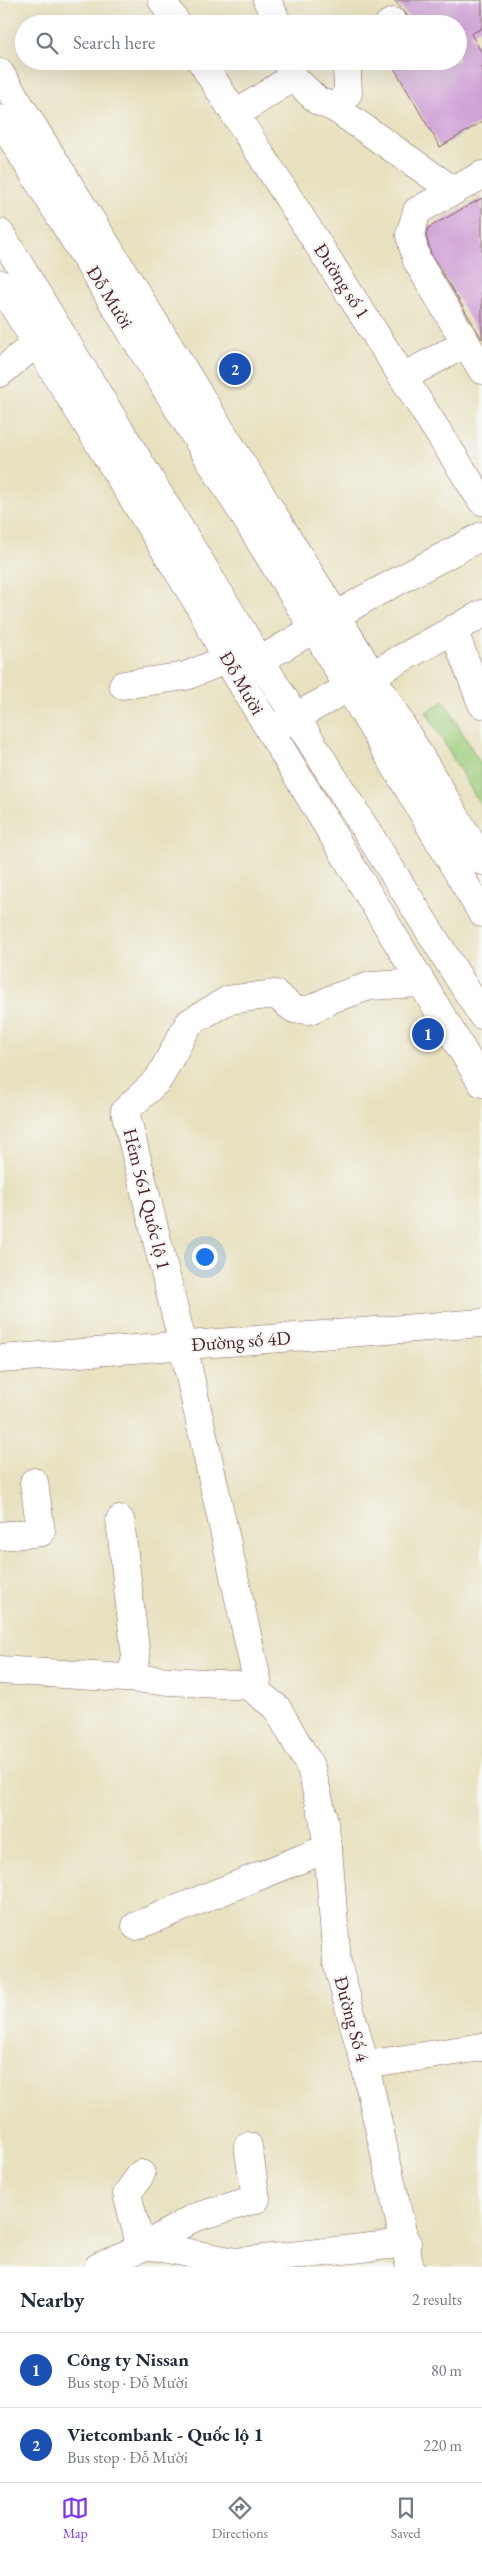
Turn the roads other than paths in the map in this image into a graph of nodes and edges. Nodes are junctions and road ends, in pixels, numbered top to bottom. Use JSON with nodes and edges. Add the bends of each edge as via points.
{"nodes":[{"id":1,"x":162,"y":0,"type":"edge"},
{"id":2,"x":268,"y":0,"type":"edge"},
{"id":3,"x":171,"y":15,"type":"edge"},
{"id":4,"x":274,"y":15,"type":"edge"},
{"id":5,"x":207,"y":70,"type":"edge"},
{"id":6,"x":288,"y":70,"type":"edge"},
{"id":7,"x":290,"y":70,"type":"edge"},
{"id":8,"x":347,"y":70,"type":"edge"},
{"id":9,"x":0,"y":73,"type":"edge"},
{"id":10,"x":335,"y":108,"type":"junction"},
{"id":11,"x":235,"y":115,"type":"junction"},
{"id":12,"x":0,"y":119,"type":"edge"},
{"id":13,"x":482,"y":175,"type":"edge"},
{"id":14,"x":454,"y":191,"type":"junction"},
{"id":15,"x":0,"y":233,"type":"edge"},
{"id":16,"x":0,"y":284,"type":"edge"},
{"id":17,"x":36,"y":343,"type":"junction"},
{"id":18,"x":466,"y":343,"type":"junction"},
{"id":19,"x":482,"y":370,"type":"edge"},
{"id":20,"x":0,"y":373,"type":"edge"},
{"id":21,"x":403,"y":377,"type":"junction"},
{"id":22,"x":482,"y":502,"type":"edge"},
{"id":23,"x":482,"y":536,"type":"edge"},
{"id":24,"x":482,"y":614,"type":"edge"},
{"id":25,"x":325,"y":622,"type":"junction"},
{"id":26,"x":454,"y":629,"type":"junction"},
{"id":27,"x":256,"y":655,"type":"junction"},
{"id":28,"x":482,"y":655,"type":"edge"},
{"id":29,"x":231,"y":667,"type":"junction"},
{"id":30,"x":360,"y":680,"type":"junction"},
{"id":31,"x":123,"y":685,"type":"dead end"},
{"id":32,"x":482,"y":704,"type":"edge"},
{"id":33,"x":296,"y":717,"type":"junction"},
{"id":34,"x":270,"y":731,"type":"junction"},
{"id":35,"x":482,"y":862,"type":"edge"},
{"id":36,"x":482,"y":913,"type":"edge"},
{"id":37,"x":420,"y":983,"type":"junction"},
{"id":38,"x":482,"y":1015,"type":"edge"},
{"id":39,"x":482,"y":1083,"type":"edge"},
{"id":40,"x":482,"y":1323,"type":"edge"},
{"id":41,"x":182,"y":1345,"type":"junction"},
{"id":42,"x":0,"y":1359,"type":"edge"},
{"id":43,"x":34,"y":1482,"type":"dead end"},
{"id":44,"x":120,"y":1520,"type":"dead end"},
{"id":45,"x":0,"y":1536,"type":"edge"},
{"id":46,"x":0,"y":1670,"type":"edge"},
{"id":47,"x":130,"y":1678,"type":"junction"},
{"id":48,"x":249,"y":1686,"type":"junction"},
{"id":49,"x":328,"y":1848,"type":"junction"},
{"id":50,"x":136,"y":1926,"type":"dead end"},
{"id":51,"x":482,"y":2047,"type":"edge"},
{"id":52,"x":365,"y":2065,"type":"junction"},
{"id":53,"x":248,"y":2146,"type":"dead end"},
{"id":54,"x":141,"y":2174,"type":"dead end"},
{"id":55,"x":144,"y":2246,"type":"junction"},
{"id":56,"x":408,"y":2255,"type":"edge"},
{"id":57,"x":98,"y":2267,"type":"edge"}],
"edges":[{"from":1,"to":3,"type":"main road"},
{"from":2,"to":4,"type":"main road"},
{"from":5,"to":11,"type":"main road","name":"Đường số 1"},
{"from":6,"to":11,"type":"main road"},
{"from":7,"to":10,"type":"main road","via":[[318,101]]},
{"from":8,"to":10,"type":"main road","via":[[348,92]]},
{"from":9,"to":25,"type":"main road","name":"Đỗ Mười"},
{"from":10,"to":14,"type":"main road"},
{"from":11,"to":21,"type":"main road","name":"Đường số 1"},
{"from":12,"to":25,"type":"main road","name":"Đỗ Mười"},
{"from":13,"to":14,"type":"main road"},
{"from":14,"to":18,"type":"main road","via":[[417,211],[410,235],[417,261]]},
{"from":15,"to":27,"type":"main road","name":"Đỗ Mười"},
{"from":16,"to":17,"type":"main road","name":"Đỗ Mười"},
{"from":17,"to":20,"type":"main road"},
{"from":17,"to":29,"type":"main road","name":"Đỗ Mười","via":[[199,605]]},
{"from":18,"to":19,"type":"main road"},
{"from":18,"to":21,"type":"main road"},
{"from":21,"to":22,"type":"main road","name":"Đường số 1"},
{"from":23,"to":25,"type":"main road"},
{"from":24,"to":26,"type":"main road"},
{"from":25,"to":27,"type":"main road"},
{"from":25,"to":30,"type":"main road","name":"Đỗ Mười"},
{"from":26,"to":28,"type":"main road"},
{"from":26,"to":30,"type":"main road"},
{"from":26,"to":32,"type":"main road"},
{"from":27,"to":29,"type":"main road"},
{"from":27,"to":33,"type":"main road","name":"Đỗ Mười"},
{"from":29,"to":31,"type":"main road"},
{"from":29,"to":34,"type":"main road","name":"Đỗ Mười"},
{"from":30,"to":33,"type":"main road"},
{"from":30,"to":35,"type":"main road","name":"Đỗ Mười"},
{"from":30,"to":36,"type":"main road","name":"Đỗ Mười"},
{"from":33,"to":34,"type":"main road"},
{"from":33,"to":38,"type":"main road","name":"Đỗ Mười"},
{"from":34,"to":37,"type":"main road","name":"Đỗ Mười"},
{"from":37,"to":39,"type":"main road","name":"Đỗ Mười"},
{"from":37,"to":41,"type":"main road","name":"Hẻm 561 Quốc lộ 1","via":[[370,986],[310,1010],[294,1009],[275,994],[228,1000],[189,1023],[158,1080],[125,1111]]},
{"from":40,"to":41,"type":"main road","name":"Đường số 4D"},
{"from":41,"to":42,"type":"main road","name":"Đường số 4D"},
{"from":41,"to":48,"type":"main road","via":[[257,1680]]},
{"from":43,"to":45,"type":"main road","via":[[41,1532]]},
{"from":44,"to":47,"type":"main road","via":[[136,1657]]},
{"from":46,"to":47,"type":"main road"},
{"from":47,"to":48,"type":"main road"},
{"from":48,"to":49,"type":"main road","name":"Đường Số 4","via":[[277,1708],[311,1768]]},
{"from":49,"to":50,"type":"main road"},
{"from":49,"to":52,"type":"main road","name":"Đường Số 4","via":[[337,1963]]},
{"from":51,"to":52,"type":"main road"},
{"from":52,"to":56,"type":"main road","name":"Đường Số 4"},
{"from":53,"to":55,"type":"main road","via":[[256,2199],[194,2218]]},
{"from":54,"to":55,"type":"main road","via":[[127,2194]]},
{"from":55,"to":56,"type":"main road","via":[[235,2262]]},
{"from":55,"to":57,"type":"main road"}]}
